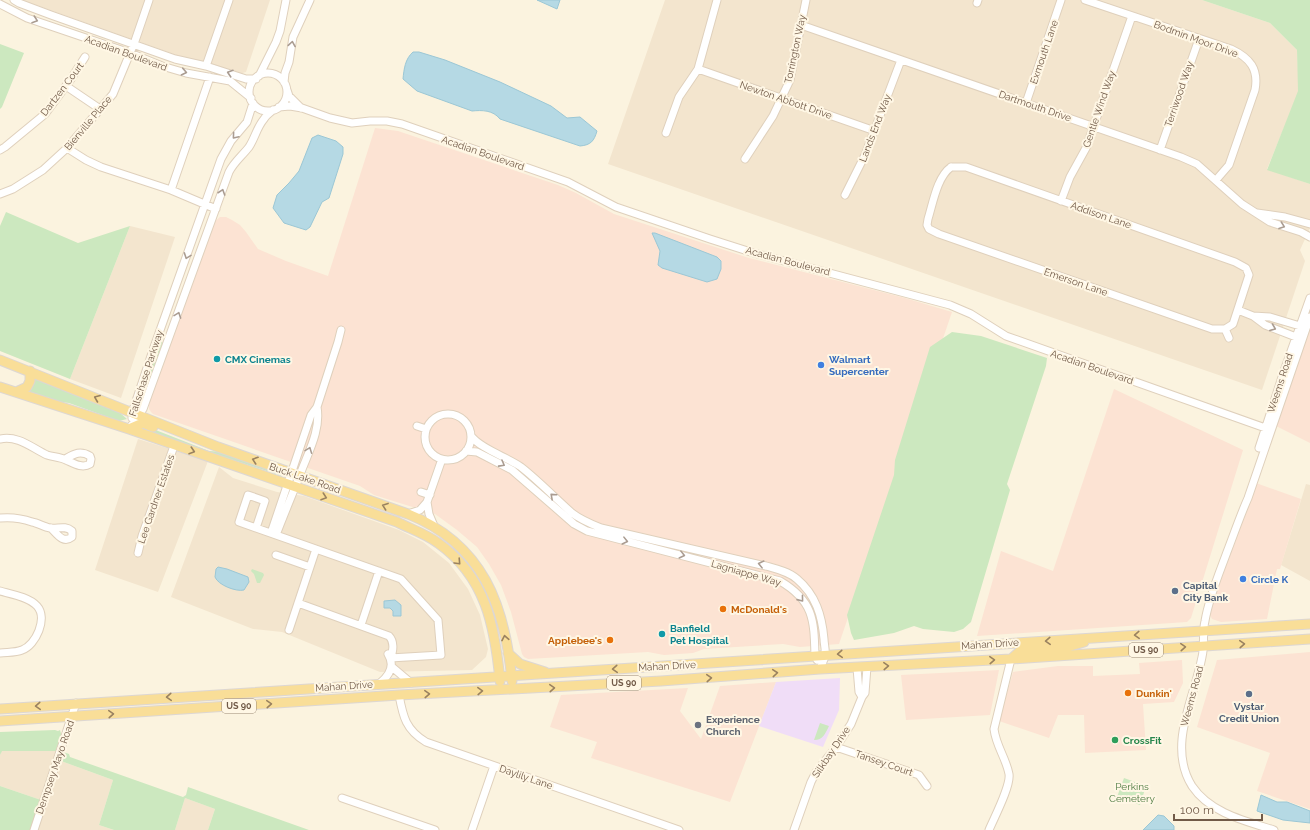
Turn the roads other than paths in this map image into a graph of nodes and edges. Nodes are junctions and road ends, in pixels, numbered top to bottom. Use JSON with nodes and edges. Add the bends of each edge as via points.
{"nodes":[{"id":1,"x":14,"y":0,"type":"edge"},
{"id":2,"x":230,"y":0,"type":"edge"},
{"id":3,"x":286,"y":0,"type":"edge"},
{"id":4,"x":310,"y":0,"type":"edge"},
{"id":5,"x":717,"y":0,"type":"edge"},
{"id":6,"x":806,"y":0,"type":"edge"},
{"id":7,"x":1061,"y":0,"type":"edge"},
{"id":8,"x":1085,"y":0,"type":"edge"},
{"id":9,"x":147,"y":1,"type":"edge"},
{"id":10,"x":0,"y":4,"type":"edge"},
{"id":11,"x":1132,"y":16,"type":"junction"},
{"id":12,"x":801,"y":25,"type":"junction"},
{"id":13,"x":1199,"y":39,"type":"junction"},
{"id":14,"x":133,"y":44,"type":"junction"},
{"id":15,"x":130,"y":54,"type":"junction"},
{"id":16,"x":85,"y":57,"type":"dead end"},
{"id":17,"x":901,"y":60,"type":"junction"},
{"id":18,"x":206,"y":66,"type":"junction"},
{"id":19,"x":698,"y":69,"type":"junction"},
{"id":20,"x":210,"y":76,"type":"junction"},
{"id":21,"x":258,"y":77,"type":"junction"},
{"id":22,"x":285,"y":85,"type":"junction"},
{"id":23,"x":66,"y":86,"type":"junction"},
{"id":24,"x":781,"y":99,"type":"junction"},
{"id":25,"x":252,"y":101,"type":"junction"},
{"id":26,"x":1026,"y":103,"type":"junction"},
{"id":27,"x":302,"y":108,"type":"junction"},
{"id":28,"x":100,"y":109,"type":"junction"},
{"id":29,"x":276,"y":109,"type":"junction"},
{"id":30,"x":1093,"y":126,"type":"junction"},
{"id":31,"x":875,"y":131,"type":"junction"},
{"id":32,"x":666,"y":133,"type":"dead end"},
{"id":33,"x":67,"y":148,"type":"junction"},
{"id":34,"x":0,"y":150,"type":"edge"},
{"id":35,"x":1160,"y":150,"type":"junction"},
{"id":36,"x":745,"y":159,"type":"dead end"},
{"id":37,"x":1216,"y":180,"type":"junction"},
{"id":38,"x":171,"y":190,"type":"junction"},
{"id":39,"x":0,"y":194,"type":"edge"},
{"id":40,"x":845,"y":195,"type":"dead end"},
{"id":41,"x":1061,"y":201,"type":"junction"},
{"id":42,"x":205,"y":205,"type":"junction"},
{"id":43,"x":216,"y":209,"type":"junction"},
{"id":44,"x":1255,"y":212,"type":"junction"},
{"id":45,"x":1310,"y":224,"type":"edge"},
{"id":46,"x":926,"y":230,"type":"joint"},
{"id":47,"x":1310,"y":237,"type":"edge"},
{"id":48,"x":1310,"y":298,"type":"edge"},
{"id":49,"x":1309,"y":308,"type":"edge"},
{"id":50,"x":1238,"y":310,"type":"junction"},
{"id":51,"x":1252,"y":316,"type":"junction"},
{"id":52,"x":1310,"y":317,"type":"edge"},
{"id":53,"x":1300,"y":326,"type":"junction"},
{"id":54,"x":341,"y":330,"type":"dead end"},
{"id":55,"x":1225,"y":330,"type":"junction"},
{"id":56,"x":159,"y":334,"type":"junction"},
{"id":57,"x":1296,"y":337,"type":"junction"},
{"id":58,"x":170,"y":338,"type":"junction"},
{"id":59,"x":1229,"y":338,"type":"dead end"},
{"id":60,"x":0,"y":360,"type":"edge"},
{"id":61,"x":30,"y":371,"type":"junction"},
{"id":62,"x":0,"y":387,"type":"edge"},
{"id":63,"x":16,"y":392,"type":"junction"},
{"id":64,"x":318,"y":407,"type":"junction"},
{"id":65,"x":138,"y":413,"type":"junction"},
{"id":66,"x":417,"y":426,"type":"dead end"},
{"id":67,"x":129,"y":429,"type":"junction"},
{"id":68,"x":426,"y":429,"type":"junction"},
{"id":69,"x":1268,"y":429,"type":"junction"},
{"id":70,"x":471,"y":436,"type":"junction"},
{"id":71,"x":0,"y":439,"type":"edge"},
{"id":72,"x":174,"y":446,"type":"junction"},
{"id":73,"x":218,"y":447,"type":"junction"},
{"id":74,"x":466,"y":451,"type":"junction"},
{"id":75,"x":65,"y":459,"type":"dead end"},
{"id":76,"x":442,"y":459,"type":"junction"},
{"id":77,"x":525,"y":459,"type":"dead end"},
{"id":78,"x":520,"y":466,"type":"junction"},
{"id":79,"x":515,"y":473,"type":"junction"},
{"id":80,"x":296,"y":474,"type":"junction"},
{"id":81,"x":292,"y":486,"type":"junction"},
{"id":82,"x":421,"y":492,"type":"dead end"},
{"id":83,"x":428,"y":498,"type":"junction"},
{"id":84,"x":284,"y":508,"type":"junction"},
{"id":85,"x":408,"y":514,"type":"junction"},
{"id":86,"x":0,"y":518,"type":"edge"},
{"id":87,"x":582,"y":524,"type":"junction"},
{"id":88,"x":434,"y":526,"type":"junction"},
{"id":89,"x":51,"y":528,"type":"dead end"},
{"id":90,"x":256,"y":528,"type":"junction"},
{"id":91,"x":274,"y":534,"type":"junction"},
{"id":92,"x":645,"y":537,"type":"junction"},
{"id":93,"x":644,"y":545,"type":"junction"},
{"id":94,"x":316,"y":549,"type":"junction"},
{"id":95,"x":710,"y":552,"type":"junction"},
{"id":96,"x":138,"y":553,"type":"dead end"},
{"id":97,"x":276,"y":555,"type":"dead end"},
{"id":98,"x":707,"y":561,"type":"junction"},
{"id":99,"x":310,"y":567,"type":"junction"},
{"id":100,"x":379,"y":571,"type":"junction"},
{"id":101,"x":0,"y":591,"type":"edge"},
{"id":102,"x":298,"y":603,"type":"junction"},
{"id":103,"x":1310,"y":624,"type":"edge"},
{"id":104,"x":361,"y":625,"type":"junction"},
{"id":105,"x":289,"y":630,"type":"dead end"},
{"id":106,"x":1204,"y":631,"type":"junction"},
{"id":107,"x":1095,"y":638,"type":"junction"},
{"id":108,"x":1310,"y":639,"type":"edge"},
{"id":109,"x":1203,"y":646,"type":"junction"},
{"id":110,"x":0,"y":653,"type":"edge"},
{"id":111,"x":508,"y":653,"type":"junction"},
{"id":112,"x":825,"y":655,"type":"junction"},
{"id":113,"x":815,"y":656,"type":"junction"},
{"id":114,"x":390,"y":658,"type":"junction"},
{"id":115,"x":1011,"y":659,"type":"junction"},
{"id":116,"x":693,"y":664,"type":"junction"},
{"id":117,"x":392,"y":667,"type":"junction"},
{"id":118,"x":867,"y":667,"type":"junction"},
{"id":119,"x":857,"y":668,"type":"junction"},
{"id":120,"x":820,"y":669,"type":"junction"},
{"id":121,"x":550,"y":674,"type":"junction"},
{"id":122,"x":512,"y":676,"type":"junction"},
{"id":123,"x":500,"y":677,"type":"junction"},
{"id":124,"x":682,"y":680,"type":"junction"},
{"id":125,"x":411,"y":683,"type":"junction"},
{"id":126,"x":380,"y":684,"type":"junction"},
{"id":127,"x":325,"y":688,"type":"junction"},
{"id":128,"x":513,"y":690,"type":"junction"},
{"id":129,"x":501,"y":691,"type":"junction"},
{"id":130,"x":399,"y":695,"type":"junction"},
{"id":131,"x":862,"y":697,"type":"junction"},
{"id":132,"x":308,"y":702,"type":"junction"},
{"id":133,"x":76,"y":704,"type":"junction"},
{"id":134,"x":0,"y":709,"type":"edge"},
{"id":135,"x":72,"y":716,"type":"junction"},
{"id":136,"x":0,"y":721,"type":"edge"},
{"id":137,"x":836,"y":747,"type":"junction"},
{"id":138,"x":494,"y":766,"type":"junction"},
{"id":139,"x":927,"y":786,"type":"dead end"},
{"id":140,"x":342,"y":798,"type":"dead end"},
{"id":141,"x":34,"y":830,"type":"edge"},
{"id":142,"x":435,"y":830,"type":"edge"},
{"id":143,"x":472,"y":830,"type":"edge"},
{"id":144,"x":679,"y":830,"type":"edge"},
{"id":145,"x":794,"y":830,"type":"edge"},
{"id":146,"x":989,"y":830,"type":"edge"},
{"id":147,"x":1274,"y":830,"type":"edge"}],
"edges":[{"from":1,"to":14,"type":"street","name":"Acadian Boulevard","via":[[19,4]]},
{"from":2,"to":18,"type":"street"},
{"from":3,"to":21,"type":"street","via":[[280,31]]},
{"from":22,"to":4,"type":"street","one_way":true,"via":[[293,37]]},
{"from":5,"to":19,"type":"street"},
{"from":6,"to":12,"type":"street","name":"Torrington Way"},
{"from":7,"to":26,"type":"street","name":"Exmouth Lane"},
{"from":8,"to":11,"type":"street","name":"Bodmin Moor Drive"},
{"from":9,"to":14,"type":"street","name":"Bienville Place"},
{"from":10,"to":15,"type":"street","name":"Acadian Boulevard","one_way":true,"via":[[27,18]]},
{"from":11,"to":13,"type":"street","name":"Bodmin Moor Drive"},
{"from":11,"to":30,"type":"street","name":"Gentle Wind Way"},
{"from":12,"to":17,"type":"street","name":"Dartmouth Drive"},
{"from":12,"to":24,"type":"street","name":"Torrington Way","via":[[790,80]]},
{"from":13,"to":35,"type":"street","name":"Terriwood Way"},
{"from":13,"to":37,"type":"street","name":"Bodmin Moor Drive","via":[[1238,52],[1251,64],[1257,80],[1229,165]]},
{"from":14,"to":15,"type":"street","name":"Bienville Place"},
{"from":14,"to":18,"type":"street","name":"Acadian Boulevard","via":[[175,59]]},
{"from":15,"to":20,"type":"street","name":"Acadian Boulevard","one_way":true,"via":[[186,73]]},
{"from":15,"to":28,"type":"street","name":"Bienville Place","via":[[112,94]]},
{"from":16,"to":23,"type":"street","name":"Dartzen Court"},
{"from":17,"to":26,"type":"street","name":"Dartmouth Drive"},
{"from":17,"to":31,"type":"street","name":"Lands End Way"},
{"from":21,"to":18,"type":"street","name":"Acadian Boulevard","one_way":true,"via":[[246,79]]},
{"from":19,"to":24,"type":"street","name":"Newton Abbott Drive"},
{"from":19,"to":32,"type":"street","via":[[679,98]]},
{"from":20,"to":25,"type":"street","name":"Acadian Boulevard","via":[[230,81]]},
{"from":20,"to":38,"type":"street"},
{"from":21,"to":22,"type":"street","via":[[273,74]]},
{"from":21,"to":25,"type":"street","via":[[250,88]]},
{"from":22,"to":27,"type":"street","via":[[290,96]]},
{"from":22,"to":29,"type":"street","via":[[286,99]]},
{"from":23,"to":28,"type":"street"},
{"from":23,"to":34,"type":"street","name":"Dartzen Court","via":[[45,114]]},
{"from":24,"to":31,"type":"street","name":"Newton Abbott Drive"},
{"from":24,"to":36,"type":"street","name":"Torrington Way"},
{"from":25,"to":29,"type":"street","via":[[262,110]]},
{"from":25,"to":42,"type":"street","name":"Fallschase Parkway","one_way":true,"via":[[247,122],[225,150]]},
{"from":26,"to":30,"type":"street","name":"Dartmouth Drive"},
{"from":27,"to":29,"type":"street","name":"Acadian Boulevard","via":[[290,106]]},
{"from":27,"to":69,"type":"street","name":"Acadian Boulevard","via":[[352,123],[370,121],[402,124],[568,182],[616,207],[710,239],[950,305],[972,314],[1006,336]]},
{"from":28,"to":33,"type":"street","name":"Bienville Place"},
{"from":43,"to":29,"type":"street","name":"Fallschase Parkway","one_way":true,"via":[[233,165],[255,138],[264,118]]},
{"from":30,"to":35,"type":"street","name":"Dartmouth Drive"},
{"from":30,"to":41,"type":"street","name":"Gentle Wind Way","via":[[1086,148],[1070,177]]},
{"from":31,"to":40,"type":"street","name":"Lands End Way"},
{"from":33,"to":38,"type":"street","via":[[86,160]]},
{"from":33,"to":39,"type":"street","name":"Bienville Place","via":[[43,170]]},
{"from":35,"to":37,"type":"street","name":"Dartmouth Drive","via":[[1197,164]]},
{"from":37,"to":44,"type":"street","name":"Dartmouth Drive","via":[[1242,204]]},
{"from":38,"to":42,"type":"street"},
{"from":41,"to":46,"type":"street","name":"Addison Lane","via":[[966,167],[950,164],[941,177]]},
{"from":41,"to":50,"type":"street","name":"Addison Lane","via":[[1251,269]]},
{"from":42,"to":43,"type":"street"},
{"from":42,"to":56,"type":"street","name":"Fallschase Parkway","one_way":true},
{"from":58,"to":43,"type":"street","name":"Fallschase Parkway","one_way":true},
{"from":44,"to":45,"type":"street","name":"Dartmouth Drive"},
{"from":44,"to":47,"type":"street","name":"Dartmouth Drive","one_way":true,"via":[[1270,222]]},
{"from":46,"to":55,"type":"street","name":"Emerson Lane","via":[[1212,329]]},
{"from":48,"to":49,"type":"street","name":"Weems Road"},
{"from":49,"to":53,"type":"street","name":"Weems Road"},
{"from":50,"to":51,"type":"street"},
{"from":50,"to":55,"type":"street","via":[[1233,324]]},
{"from":51,"to":53,"type":"street","via":[[1270,317]]},
{"from":51,"to":57,"type":"street","one_way":true,"via":[[1265,325]]},
{"from":52,"to":69,"type":"street","name":"Weems Road"},
{"from":53,"to":57,"type":"street","name":"Weems Road"},
{"from":54,"to":64,"type":"street"},
{"from":55,"to":59,"type":"street"},
{"from":56,"to":58,"type":"street"},
{"from":56,"to":65,"type":"street","name":"Fallschase Parkway"},
{"from":57,"to":69,"type":"street","name":"Weems Road"},
{"from":58,"to":65,"type":"street","name":"Fallschase Parkway"},
{"from":60,"to":61,"type":"main road","name":"Buck Lake Road"},
{"from":61,"to":63,"type":"main road","via":[[27,387]]},
{"from":65,"to":61,"type":"main road","name":"Buck Lake Road","one_way":true},
{"from":62,"to":63,"type":"main road","name":"Buck Lake Road"},
{"from":63,"to":67,"type":"main road","name":"Buck Lake Road"},
{"from":64,"to":80,"type":"street","via":[[311,415]]},
{"from":80,"to":64,"type":"street","one_way":true,"via":[[315,436]]},
{"from":65,"to":67,"type":"street","name":"Fallschase Parkway"},
{"from":65,"to":73,"type":"main road","name":"Buck Lake Road"},
{"from":66,"to":68,"type":"street"},
{"from":67,"to":72,"type":"main road","name":"Buck Lake Road"},
{"from":67,"to":73,"type":"main road","via":[[143,422],[208,448]]},
{"from":68,"to":70,"type":"street","via":[[436,417],[451,414],[466,421]]},
{"from":68,"to":76,"type":"street","via":[[426,444],[430,451]]},
{"from":69,"to":106,"type":"street","name":"Weems Road","via":[[1210,599]]},
{"from":70,"to":74,"type":"street"},
{"from":70,"to":78,"type":"street","name":"Lagniappe Way","via":[[476,442]]},
{"from":71,"to":75,"type":"street","via":[[12,438],[48,455]]},
{"from":72,"to":81,"type":"main road","name":"Buck Lake Road","one_way":true},
{"from":72,"to":96,"type":"street","name":"Lee Gardner Estates"},
{"from":80,"to":73,"type":"main road","name":"Buck Lake Road","one_way":true},
{"from":74,"to":76,"type":"street","via":[[453,459]]},
{"from":74,"to":79,"type":"street","name":"Lagniappe Way","one_way":true,"via":[[475,451],[487,456]]},
{"from":76,"to":83,"type":"street"},
{"from":77,"to":78,"type":"street"},
{"from":78,"to":79,"type":"street"},
{"from":87,"to":78,"type":"street","name":"Lagniappe Way","one_way":true},
{"from":79,"to":87,"type":"street","name":"Lagniappe Way","via":[[564,516]]},
{"from":80,"to":81,"type":"street"},
{"from":85,"to":80,"type":"main road","name":"Buck Lake Road","one_way":true},
{"from":81,"to":84,"type":"street"},
{"from":81,"to":123,"type":"main road","name":"Buck Lake Road","one_way":true,"via":[[397,522],[439,544],[458,561],[476,583],[490,614]]},
{"from":82,"to":83,"type":"street"},
{"from":83,"to":85,"type":"street","via":[[420,510]]},
{"from":83,"to":88,"type":"street","via":[[429,514]]},
{"from":84,"to":91,"type":"street"},
{"from":84,"to":91,"type":"street","via":[[276,521]]},
{"from":85,"to":88,"type":"main road","name":"Buck Lake Road"},
{"from":86,"to":89,"type":"street","via":[[12,517]]},
{"from":87,"to":92,"type":"street","name":"Lagniappe Way"},
{"from":87,"to":93,"type":"street","name":"Lagniappe Way","one_way":true,"via":[[598,534]]},
{"from":111,"to":88,"type":"main road","name":"Buck Lake Road","one_way":true,"via":[[501,617],[493,594],[481,572],[467,553]]},
{"from":90,"to":90,"type":"street","via":[[265,501],[248,495],[239,522]]},
{"from":90,"to":91,"type":"street"},
{"from":91,"to":94,"type":"street"},
{"from":92,"to":93,"type":"street"},
{"from":92,"to":95,"type":"street","name":"Lagniappe Way"},
{"from":93,"to":98,"type":"street","name":"Lagniappe Way","one_way":true},
{"from":94,"to":99,"type":"street"},
{"from":94,"to":100,"type":"street"},
{"from":95,"to":98,"type":"street"},
{"from":112,"to":95,"type":"street","name":"Lagniappe Way","one_way":true,"via":[[823,626],[817,605],[796,579],[782,571]]},
{"from":97,"to":99,"type":"street"},
{"from":98,"to":113,"type":"street","name":"Lagniappe Way","one_way":true,"via":[[780,581],[793,588],[810,610]]},
{"from":99,"to":102,"type":"street"},
{"from":100,"to":104,"type":"street"},
{"from":100,"to":114,"type":"street","via":[[402,579],[438,620],[441,655]]},
{"from":101,"to":110,"type":"street","via":[[29,600],[37,605],[41,613],[39,629],[30,645],[22,650]]},
{"from":102,"to":104,"type":"street"},
{"from":102,"to":105,"type":"street"},
{"from":103,"to":106,"type":"main road","name":"Mahan Drive","number":"US 90"},
{"from":104,"to":114,"type":"street","via":[[391,638]]},
{"from":106,"to":107,"type":"main road","name":"Mahan Drive","number":"US 90","one_way":true},
{"from":106,"to":109,"type":"street","name":"Weems Road"},
{"from":107,"to":112,"type":"main road","name":"Mahan Drive","number":"US 90","one_way":true},
{"from":107,"to":115,"type":"main road","via":[[1067,648],[1020,651]]},
{"from":109,"to":108,"type":"main road","name":"Mahan Drive","number":"US 90","one_way":true},
{"from":115,"to":109,"type":"main road","name":"Mahan Drive","number":"US 90","one_way":true},
{"from":109,"to":147,"type":"street","name":"Weems Road","via":[[1203,656],[1182,734],[1182,757],[1188,777],[1198,794],[1224,813]]},
{"from":111,"to":121,"type":"main road","via":[[520,664]]},
{"from":111,"to":122,"type":"main road","name":"Buck Lake Road"},
{"from":112,"to":113,"type":"main road","name":"Mahan Drive","number":"US 90"},
{"from":112,"to":120,"type":"street","name":"Lagniappe Way"},
{"from":113,"to":116,"type":"main road","name":"Mahan Drive","number":"US 90"},
{"from":113,"to":120,"type":"street","name":"Lagniappe Way"},
{"from":114,"to":117,"type":"street"},
{"from":118,"to":115,"type":"main road","name":"Mahan Drive","number":"US 90","one_way":true},
{"from":115,"to":146,"type":"street","via":[[994,729],[995,741],[1007,767],[1009,778]]},
{"from":116,"to":121,"type":"main road","name":"Mahan Drive","number":"US 90","one_way":true},
{"from":116,"to":124,"type":"main road","via":[[683,674]]},
{"from":117,"to":125,"type":"street"},
{"from":117,"to":126,"type":"street"},
{"from":118,"to":119,"type":"main road","name":"Mahan Drive","number":"US 90"},
{"from":118,"to":131,"type":"street","name":"Silkbay Drive","via":[[866,693]]},
{"from":119,"to":120,"type":"main road","name":"Mahan Drive","number":"US 90"},
{"from":119,"to":131,"type":"street","via":[[859,692]]},
{"from":124,"to":120,"type":"main road","name":"Mahan Drive","number":"US 90","one_way":true},
{"from":121,"to":122,"type":"main road","name":"Mahan Drive","number":"US 90"},
{"from":122,"to":123,"type":"main road","name":"Mahan Drive","number":"US 90"},
{"from":122,"to":128,"type":"main road","name":"Buck Lake Road"},
{"from":123,"to":125,"type":"main road","name":"Mahan Drive","number":"US 90"},
{"from":123,"to":129,"type":"main road","name":"Buck Lake Road"},
{"from":128,"to":124,"type":"main road","name":"Mahan Drive","number":"US 90","one_way":true},
{"from":125,"to":126,"type":"main road","name":"Mahan Drive","number":"US 90"},
{"from":126,"to":127,"type":"main road","name":"Mahan Drive","number":"US 90"},
{"from":127,"to":132,"type":"main road","via":[[311,694]]},
{"from":127,"to":133,"type":"main road","name":"Mahan Drive","number":"US 90","one_way":true},
{"from":128,"to":129,"type":"main road","name":"Mahan Drive","number":"US 90"},
{"from":130,"to":129,"type":"main road","name":"Mahan Drive","number":"US 90","one_way":true},
{"from":130,"to":132,"type":"main road","name":"Mahan Drive","number":"US 90"},
{"from":130,"to":138,"type":"street","name":"Daylily Lane","via":[[405,720],[416,736],[426,742]]},
{"from":131,"to":137,"type":"street","name":"Silkbay Drive"},
{"from":135,"to":132,"type":"main road","name":"Mahan Drive","number":"US 90","one_way":true},
{"from":133,"to":134,"type":"main road","name":"Mahan Drive","number":"US 90","one_way":true},
{"from":133,"to":135,"type":"street","name":"Dempsey Mayo Road"},
{"from":135,"to":136,"type":"main road","name":"Mahan Drive","number":"US 90"},
{"from":135,"to":141,"type":"street","name":"Dempsey Mayo Road"},
{"from":137,"to":139,"type":"street","name":"Tansey Court","via":[[919,775]]},
{"from":137,"to":145,"type":"street","name":"Silkbay Drive","via":[[816,772]]},
{"from":138,"to":143,"type":"street"},
{"from":138,"to":144,"type":"street","name":"Daylily Lane"},
{"from":140,"to":142,"type":"street"}]}
